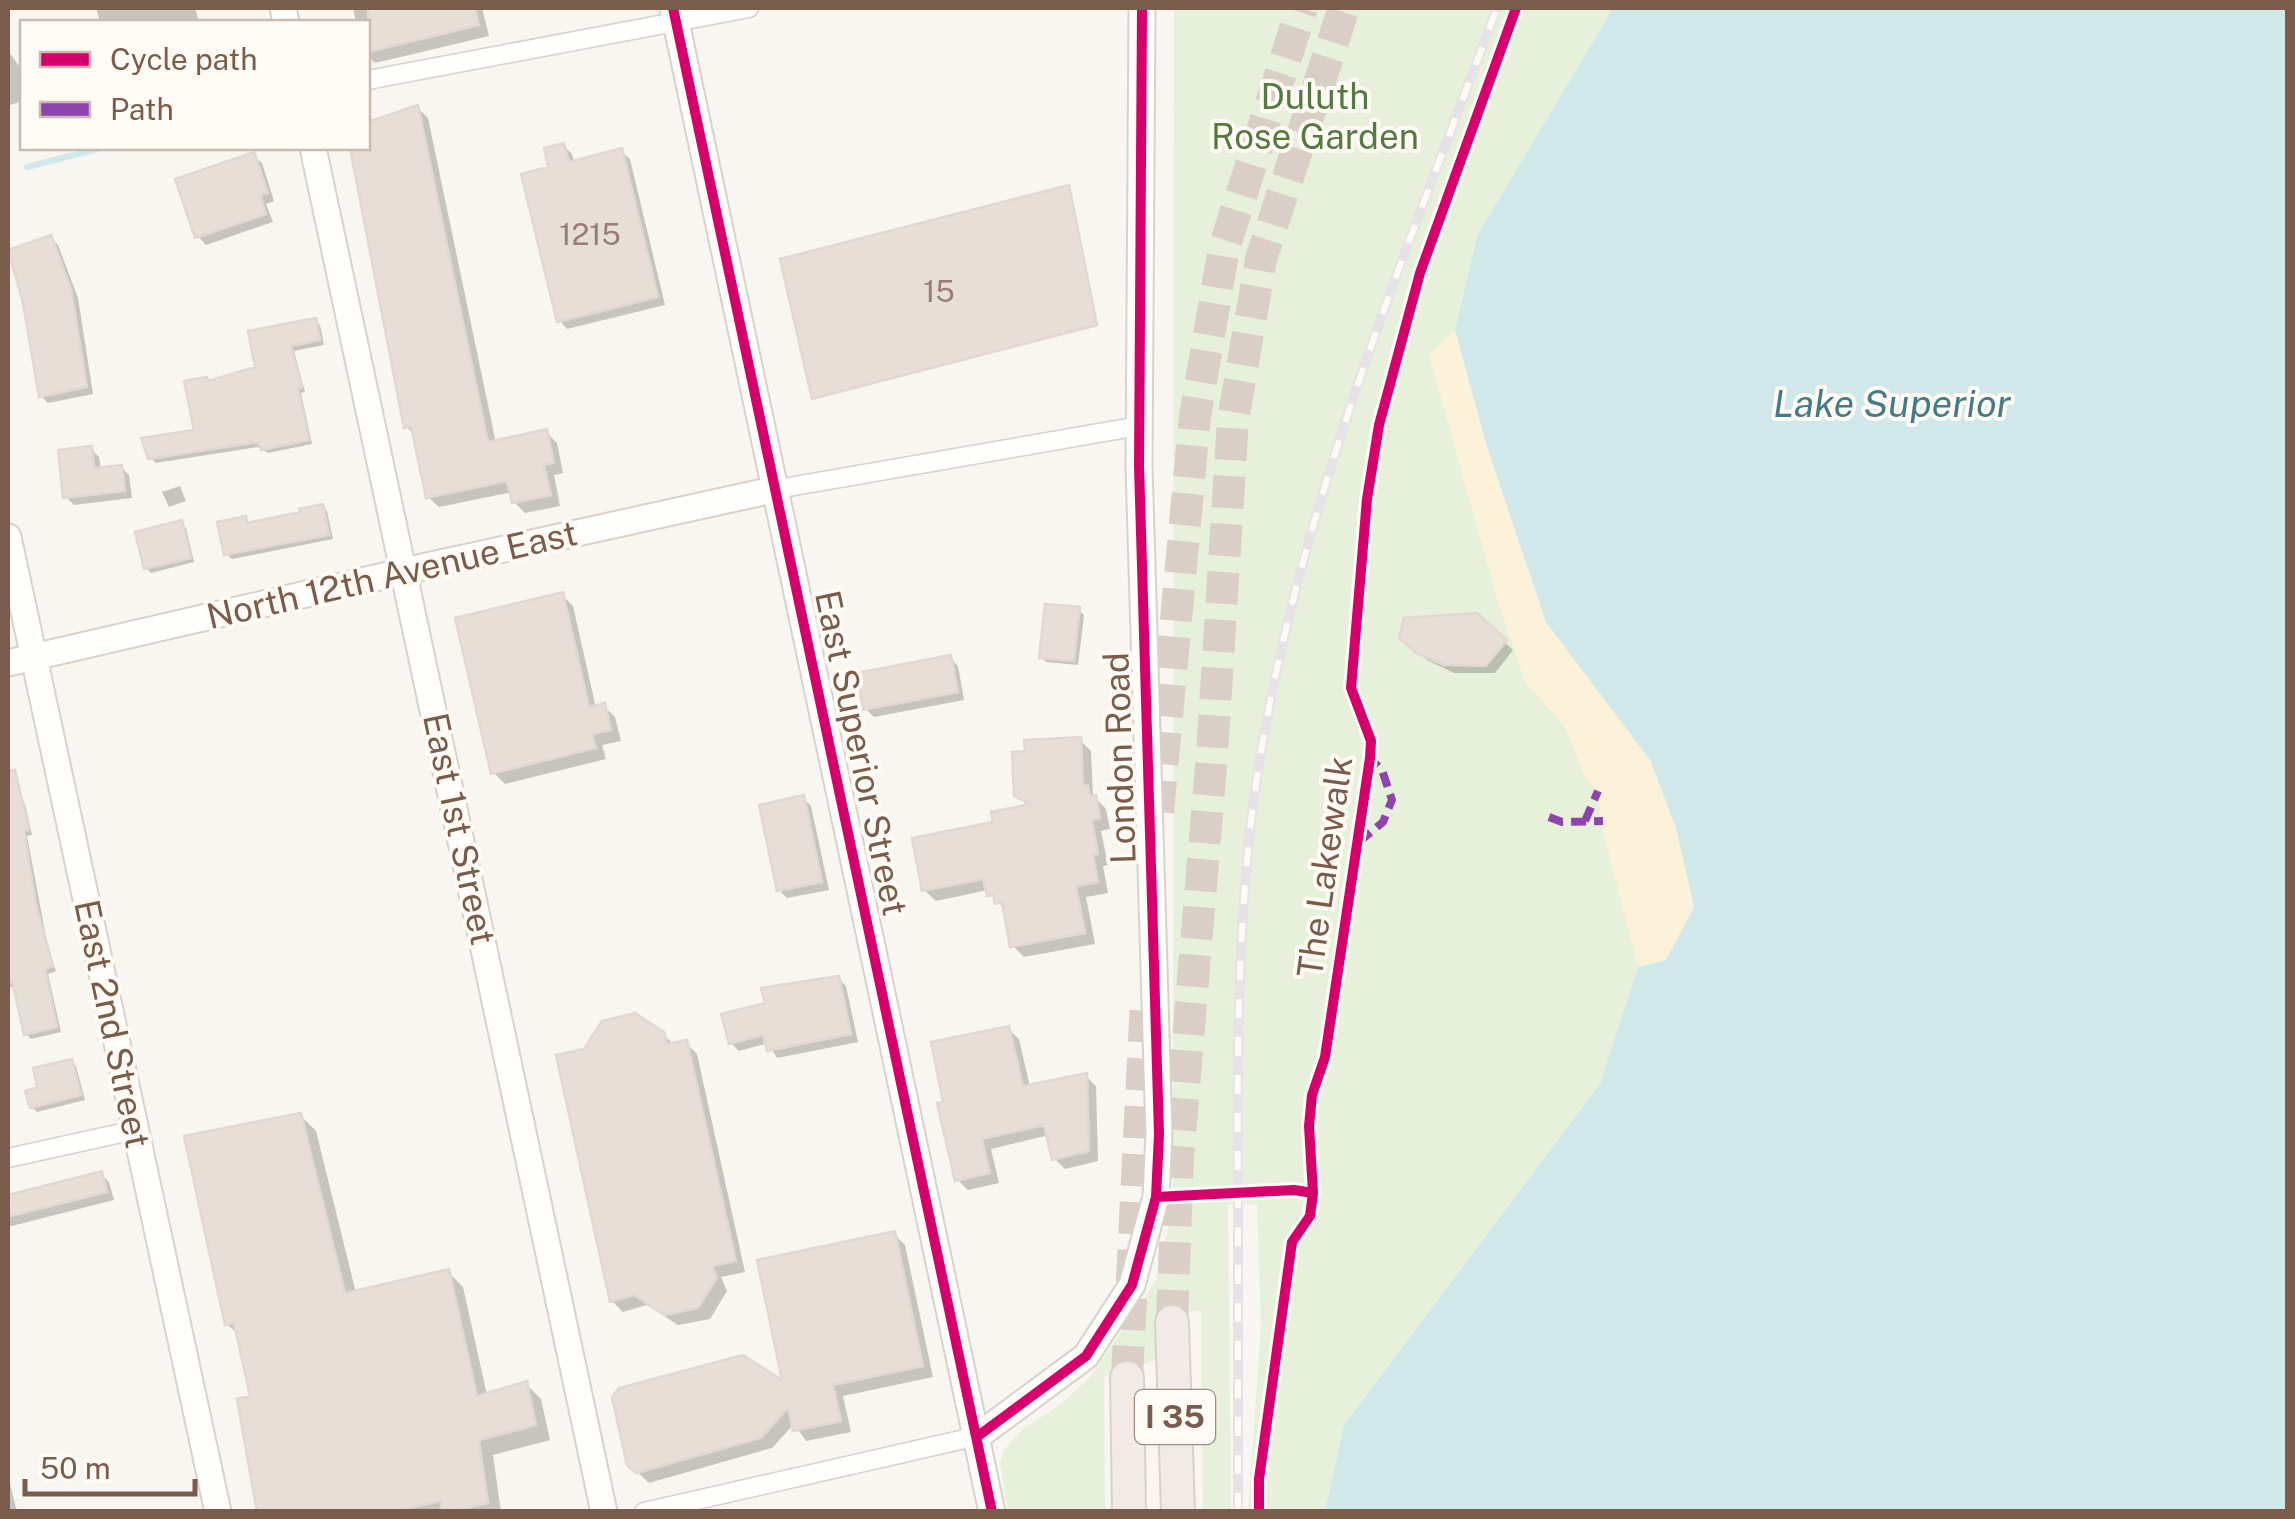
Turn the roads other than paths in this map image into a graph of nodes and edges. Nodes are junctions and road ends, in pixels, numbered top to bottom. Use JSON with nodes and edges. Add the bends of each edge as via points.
{"nodes":[{"id":1,"x":749,"y":8,"type":"edge"},
{"id":2,"x":1142,"y":8,"type":"edge"},
{"id":3,"x":674,"y":14,"type":"edge"},
{"id":4,"x":370,"y":80,"type":"edge"},
{"id":5,"x":313,"y":150,"type":"edge"},
{"id":6,"x":1140,"y":426,"type":"junction"},
{"id":7,"x":777,"y":490,"type":"junction"},
{"id":8,"x":8,"y":537,"type":"edge"},
{"id":9,"x":404,"y":571,"type":"junction"},
{"id":10,"x":33,"y":658,"type":"junction"},
{"id":11,"x":8,"y":663,"type":"edge"},
{"id":12,"x":135,"y":1130,"type":"junction"},
{"id":13,"x":8,"y":1158,"type":"edge"},
{"id":14,"x":1172,"y":1322,"type":"tunnel mouth"},
{"id":15,"x":1127,"y":1378,"type":"tunnel mouth"},
{"id":16,"x":978,"y":1436,"type":"junction"},
{"id":17,"x":218,"y":1512,"type":"edge"},
{"id":18,"x":604,"y":1512,"type":"edge"},
{"id":19,"x":644,"y":1512,"type":"edge"},
{"id":20,"x":992,"y":1512,"type":"edge"},
{"id":21,"x":1129,"y":1512,"type":"edge"},
{"id":22,"x":1178,"y":1512,"type":"edge"}],
"edges":[{"from":1,"to":3,"type":"street"},
{"from":2,"to":6,"type":"street","name":"London Road"},
{"from":3,"to":4,"type":"street"},
{"from":3,"to":7,"type":"street","name":"East Superior Street"},
{"from":5,"to":9,"type":"street","name":"East 1st Street"},
{"from":6,"to":7,"type":"street"},
{"from":6,"to":16,"type":"street","name":"London Road","via":[[1156,1196],[1132,1285],[1086,1356]]},
{"from":7,"to":9,"type":"street","name":"North 12th Avenue East"},
{"from":7,"to":16,"type":"street","name":"East Superior Street"},
{"from":8,"to":10,"type":"street","name":"East 2nd Street"},
{"from":9,"to":10,"type":"street","name":"North 12th Avenue East"},
{"from":9,"to":18,"type":"street","name":"East 1st Street"},
{"from":10,"to":11,"type":"street","name":"North 12th Avenue East"},
{"from":10,"to":12,"type":"street","name":"East 2nd Street"},
{"from":12,"to":13,"type":"street"},
{"from":12,"to":17,"type":"street","name":"East 2nd Street"},
{"from":14,"to":22,"type":"highway","number":"I 35"},
{"from":15,"to":21,"type":"highway","number":"I 35"},
{"from":16,"to":19,"type":"street"},
{"from":16,"to":20,"type":"street","name":"East Superior Street"}]}
